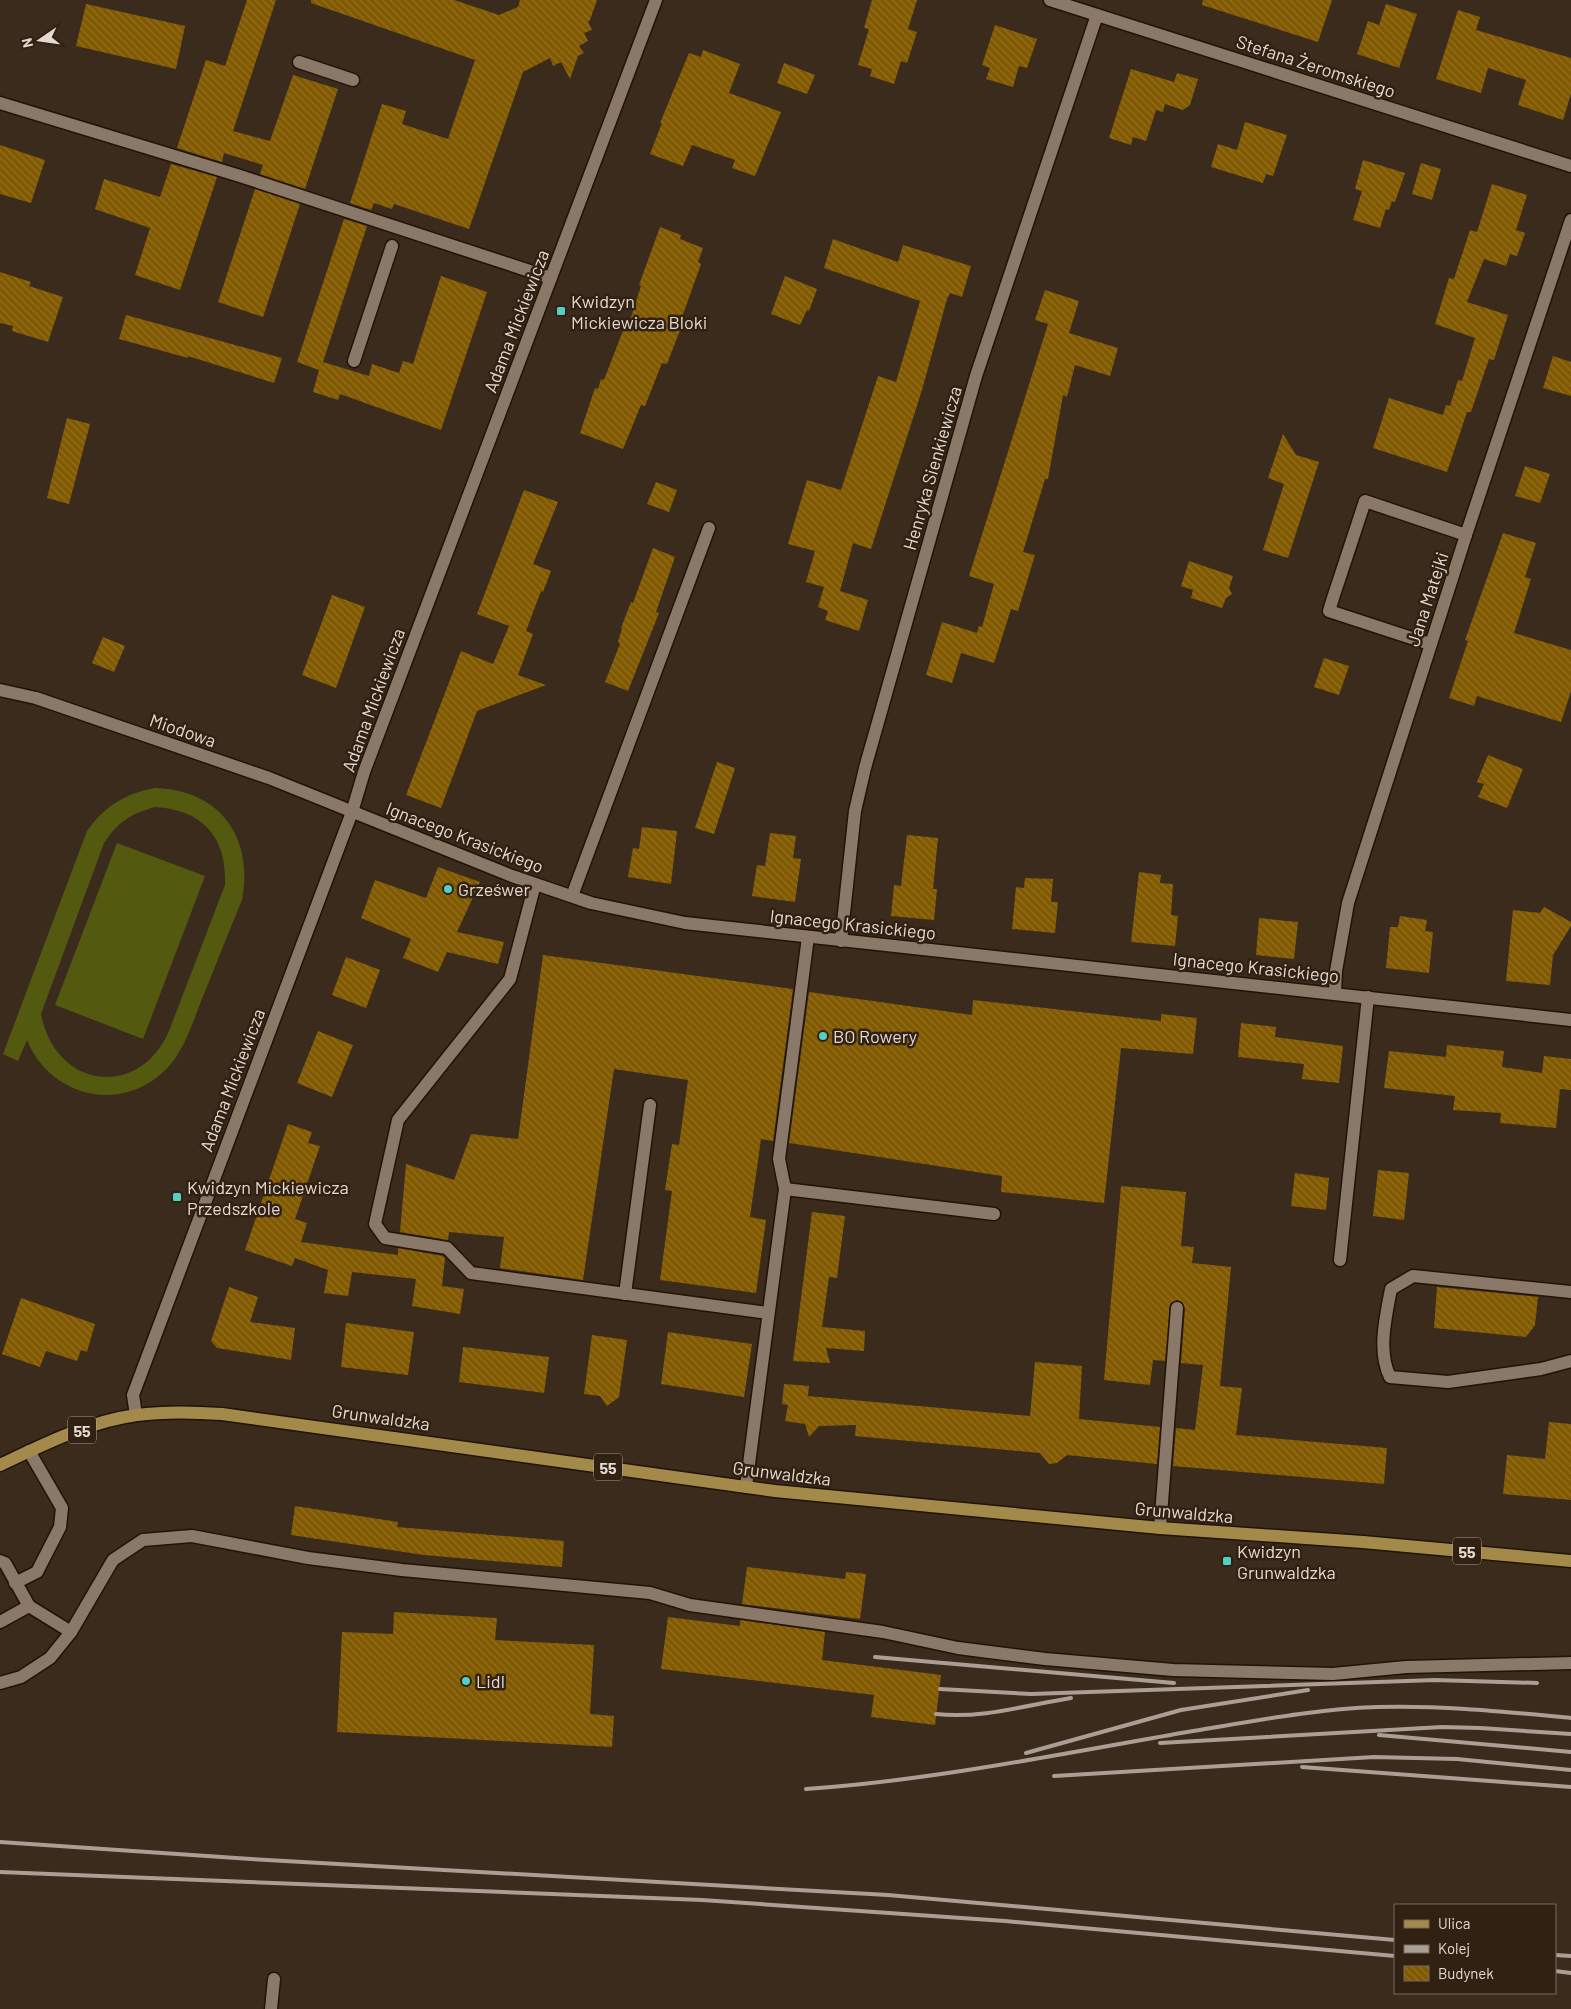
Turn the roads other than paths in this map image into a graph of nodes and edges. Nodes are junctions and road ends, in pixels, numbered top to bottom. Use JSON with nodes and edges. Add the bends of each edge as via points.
{"nodes":[{"id":1,"x":656,"y":0,"type":"edge"},
{"id":2,"x":1050,"y":0,"type":"edge"},
{"id":3,"x":1097,"y":15,"type":"junction"},
{"id":4,"x":299,"y":62,"type":"dead end"},
{"id":5,"x":353,"y":80,"type":"dead end"},
{"id":6,"x":0,"y":103,"type":"edge"},
{"id":7,"x":1571,"y":166,"type":"edge"},
{"id":8,"x":1571,"y":220,"type":"edge"},
{"id":9,"x":392,"y":246,"type":"dead end"},
{"id":10,"x":551,"y":278,"type":"junction"},
{"id":11,"x":354,"y":361,"type":"dead end"},
{"id":12,"x":709,"y":528,"type":"dead end"},
{"id":13,"x":1466,"y":535,"type":"junction"},
{"id":14,"x":1430,"y":644,"type":"junction"},
{"id":15,"x":0,"y":690,"type":"edge"},
{"id":16,"x":352,"y":812,"type":"junction"},
{"id":17,"x":535,"y":884,"type":"junction"},
{"id":18,"x":572,"y":896,"type":"junction"},
{"id":19,"x":808,"y":937,"type":"junction"},
{"id":20,"x":842,"y":941,"type":"junction"},
{"id":21,"x":1335,"y":994,"type":"junction"},
{"id":22,"x":1368,"y":997,"type":"junction"},
{"id":23,"x":1571,"y":1020,"type":"edge"},
{"id":24,"x":650,"y":1105,"type":"dead end"},
{"id":25,"x":785,"y":1189,"type":"junction"},
{"id":26,"x":994,"y":1214,"type":"dead end"},
{"id":27,"x":1340,"y":1260,"type":"dead end"},
{"id":28,"x":1571,"y":1292,"type":"edge"},
{"id":29,"x":625,"y":1294,"type":"junction"},
{"id":30,"x":1177,"y":1308,"type":"dead end"},
{"id":31,"x":768,"y":1313,"type":"junction"},
{"id":32,"x":1571,"y":1361,"type":"edge"},
{"id":33,"x":136,"y":1415,"type":"junction"},
{"id":34,"x":29,"y":1451,"type":"junction"},
{"id":35,"x":0,"y":1465,"type":"edge"},
{"id":36,"x":746,"y":1487,"type":"junction"},
{"id":37,"x":1160,"y":1528,"type":"junction"},
{"id":38,"x":0,"y":1561,"type":"edge"},
{"id":39,"x":1571,"y":1561,"type":"edge"},
{"id":40,"x":15,"y":1583,"type":"junction"},
{"id":41,"x":30,"y":1606,"type":"junction"},
{"id":42,"x":0,"y":1622,"type":"edge"},
{"id":43,"x":71,"y":1632,"type":"junction"},
{"id":44,"x":1571,"y":1663,"type":"edge"},
{"id":45,"x":0,"y":1683,"type":"edge"},
{"id":46,"x":274,"y":1979,"type":"dead end"},
{"id":47,"x":271,"y":2009,"type":"edge"}],
"edges":[{"from":1,"to":10,"type":"street","name":"Adama Mickiewicza"},
{"from":2,"to":3,"type":"street","name":"Stefana Żeromskiego"},
{"from":3,"to":7,"type":"street","name":"Stefana Żeromskiego"},
{"from":3,"to":20,"type":"street","name":"Henryka Sienkiewicza","via":[[976,376],[866,768],[855,811]]},
{"from":4,"to":5,"type":"street"},
{"from":6,"to":10,"type":"street","via":[[240,176]]},
{"from":8,"to":13,"type":"street","name":"Jana Matejki"},
{"from":9,"to":11,"type":"street"},
{"from":10,"to":16,"type":"street","name":"Adama Mickiewicza","via":[[364,772]]},
{"from":12,"to":18,"type":"street"},
{"from":13,"to":14,"type":"street","name":"Jana Matejki"},
{"from":13,"to":14,"type":"street","via":[[1365,501],[1330,611]]},
{"from":14,"to":21,"type":"street","name":"Jana Matejki","via":[[1348,903]]},
{"from":15,"to":16,"type":"street","name":"Miodowa","via":[[36,698],[260,774]]},
{"from":16,"to":17,"type":"street","name":"Ignacego Krasickiego"},
{"from":16,"to":33,"type":"street","name":"Adama Mickiewicza","via":[[133,1395]]},
{"from":17,"to":18,"type":"street","name":"Ignacego Krasickiego"},
{"from":17,"to":29,"type":"street","via":[[510,978],[398,1120],[375,1224],[384,1238],[447,1248],[471,1273]]},
{"from":18,"to":19,"type":"street","name":"Ignacego Krasickiego","via":[[685,923]]},
{"from":19,"to":20,"type":"street","name":"Ignacego Krasickiego"},
{"from":19,"to":25,"type":"street","via":[[779,1159]]},
{"from":20,"to":21,"type":"street","name":"Ignacego Krasickiego"},
{"from":21,"to":22,"type":"street","name":"Ignacego Krasickiego"},
{"from":22,"to":23,"type":"street","name":"Ignacego Krasickiego"},
{"from":22,"to":27,"type":"street"},
{"from":24,"to":29,"type":"street"},
{"from":25,"to":26,"type":"street"},
{"from":25,"to":31,"type":"street"},
{"from":28,"to":32,"type":"street","via":[[1413,1276],[1391,1289],[1384,1329],[1384,1366],[1390,1377],[1448,1382],[1541,1369]]},
{"from":29,"to":31,"type":"street"},
{"from":30,"to":37,"type":"street"},
{"from":31,"to":36,"type":"street"},
{"from":33,"to":34,"type":"main road","name":"Grunwaldzka","number":"55","via":[[95,1425]]},
{"from":33,"to":36,"type":"main road","name":"Grunwaldzka","number":"55","via":[[222,1414]]},
{"from":34,"to":35,"type":"main road","name":"Grunwaldzka","number":"55"},
{"from":34,"to":40,"type":"street","via":[[62,1508],[60,1527],[37,1572]]},
{"from":36,"to":37,"type":"main road","name":"Grunwaldzka","number":"55"},
{"from":37,"to":39,"type":"main road","name":"Grunwaldzka","number":"55"},
{"from":38,"to":40,"type":"street"},
{"from":40,"to":41,"type":"street"},
{"from":41,"to":42,"type":"street"},
{"from":41,"to":43,"type":"street"},
{"from":43,"to":44,"type":"street","via":[[114,1560],[143,1540],[192,1536],[364,1565],[650,1593],[690,1605],[1046,1659],[1173,1670],[1324,1674],[1443,1665]]},
{"from":43,"to":45,"type":"street","via":[[50,1658],[20,1677]]},
{"from":46,"to":47,"type":"street"}]}
